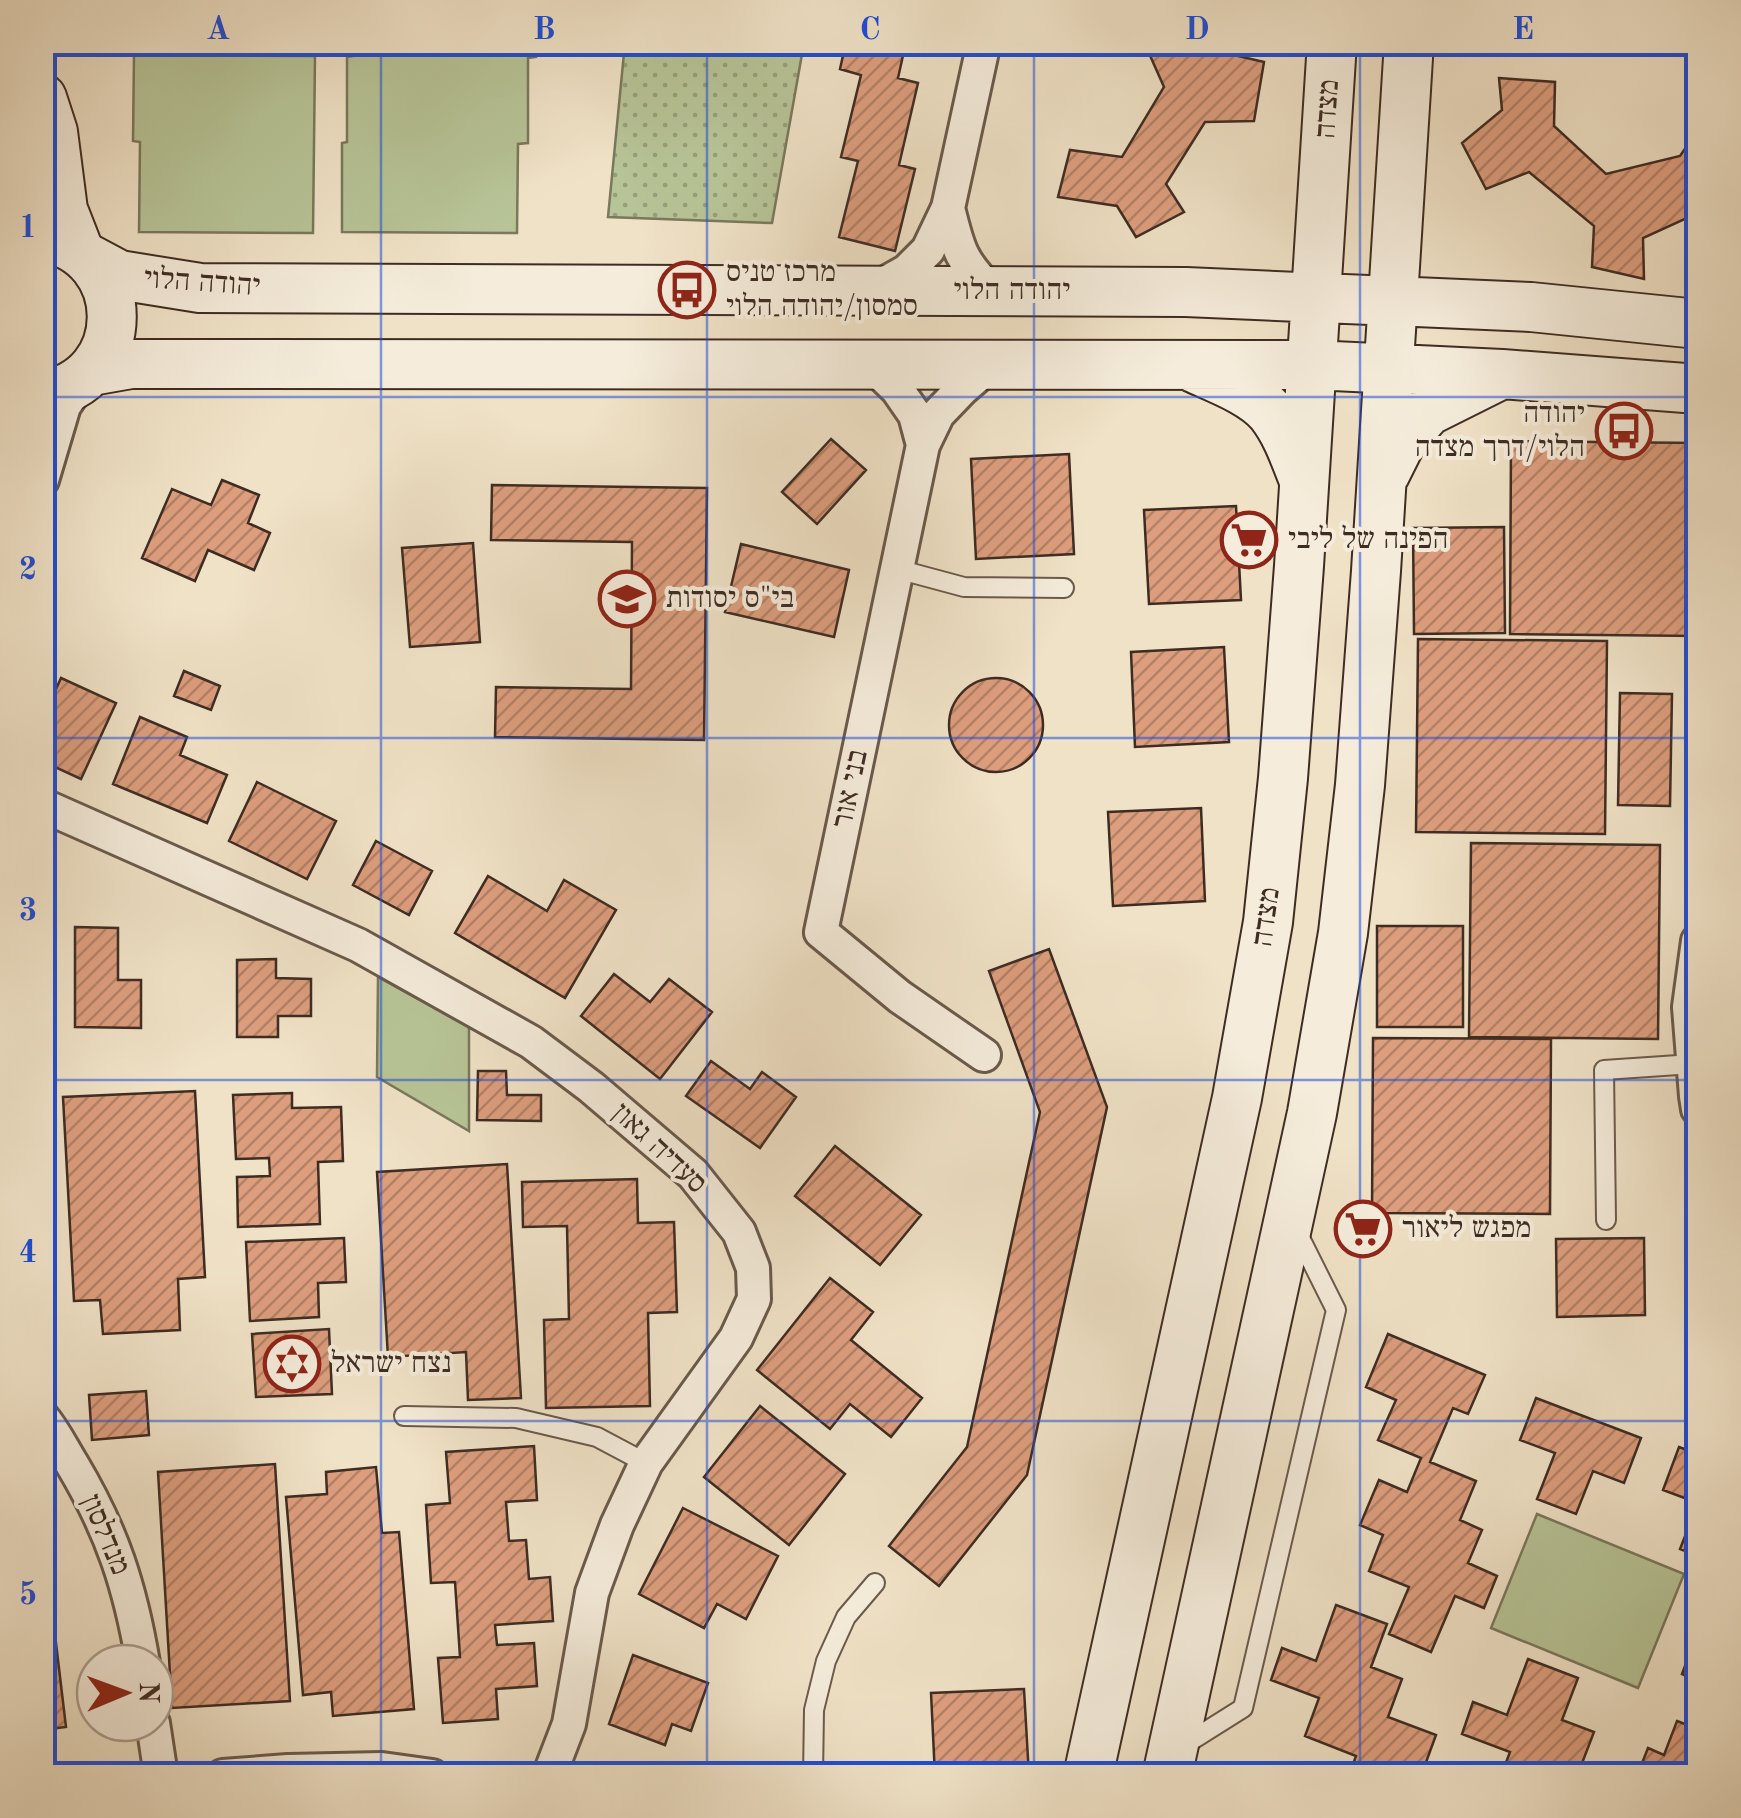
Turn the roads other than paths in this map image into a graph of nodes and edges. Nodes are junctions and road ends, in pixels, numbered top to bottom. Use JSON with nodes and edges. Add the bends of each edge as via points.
{"nodes":[{"id":1,"x":984,"y":42,"type":"edge"},
{"id":2,"x":1332,"y":42,"type":"edge"},
{"id":3,"x":1408,"y":42,"type":"edge"},
{"id":4,"x":42,"y":98,"type":"edge"},
{"id":5,"x":1400,"y":178,"type":"junction"},
{"id":6,"x":948,"y":208,"type":"junction"},
{"id":7,"x":70,"y":249,"type":"edge"},
{"id":8,"x":871,"y":291,"type":"junction"},
{"id":9,"x":992,"y":291,"type":"junction"},
{"id":10,"x":1316,"y":296,"type":"junction"},
{"id":11,"x":1392,"y":301,"type":"junction"},
{"id":12,"x":1492,"y":305,"type":"junction"},
{"id":13,"x":1698,"y":324,"type":"edge"},
{"id":14,"x":870,"y":363,"type":"junction"},
{"id":15,"x":991,"y":364,"type":"junction"},
{"id":16,"x":1186,"y":364,"type":"junction"},
{"id":17,"x":1312,"y":365,"type":"junction"},
{"id":18,"x":1389,"y":368,"type":"junction"},
{"id":19,"x":1502,"y":374,"type":"junction"},
{"id":20,"x":72,"y":382,"type":"edge"},
{"id":21,"x":1698,"y":389,"type":"edge"},
{"id":22,"x":923,"y":445,"type":"junction"},
{"id":23,"x":42,"y":480,"type":"edge"},
{"id":24,"x":1382,"y":482,"type":"junction"},
{"id":25,"x":1305,"y":483,"type":"junction"},
{"id":26,"x":897,"y":569,"type":"junction"},
{"id":27,"x":1064,"y":588,"type":"dead end"},
{"id":28,"x":42,"y":805,"type":"edge"},
{"id":29,"x":1698,"y":941,"type":"edge"},
{"id":30,"x":984,"y":1055,"type":"dead end"},
{"id":31,"x":1693,"y":1064,"type":"junction"},
{"id":32,"x":1698,"y":1109,"type":"edge"},
{"id":33,"x":1290,"y":1218,"type":"junction"},
{"id":34,"x":1606,"y":1220,"type":"dead end"},
{"id":35,"x":404,"y":1416,"type":"dead end"},
{"id":36,"x":42,"y":1417,"type":"edge"},
{"id":37,"x":646,"y":1463,"type":"junction"},
{"id":38,"x":875,"y":1583,"type":"dead end"},
{"id":39,"x":139,"y":1643,"type":"edge"},
{"id":40,"x":157,"y":1743,"type":"edge"},
{"id":41,"x":1169,"y":1764,"type":"edge"},
{"id":42,"x":161,"y":1776,"type":"edge"},
{"id":43,"x":223,"y":1776,"type":"edge"},
{"id":44,"x":432,"y":1776,"type":"edge"},
{"id":45,"x":549,"y":1776,"type":"edge"},
{"id":46,"x":813,"y":1776,"type":"edge"},
{"id":47,"x":1088,"y":1776,"type":"edge"}],
"edges":[{"from":1,"to":6,"type":"street"},
{"from":2,"to":10,"type":"main road","name":"מצדה"},
{"from":3,"to":5,"type":"main road"},
{"from":4,"to":7,"type":"main road"},
{"from":5,"to":11,"type":"main road"},
{"from":5,"to":12,"type":"main road","via":[[1420,250],[1441,275]]},
{"from":6,"to":8,"type":"street","via":[[928,250]]},
{"from":6,"to":9,"type":"street","via":[[969,270]]},
{"from":7,"to":8,"type":"main road","name":"יהודה הלוי","via":[[119,275],[200,288]]},
{"from":7,"to":20,"type":"main road","via":[[97,268],[113,315],[110,340]]},
{"from":8,"to":9,"type":"main road","name":"יהודה הלוי"},
{"from":9,"to":10,"type":"main road","name":"יהודה הלוי"},
{"from":10,"to":11,"type":"main road","name":"יהודה הלוי"},
{"from":10,"to":17,"type":"main road","name":"מצדה"},
{"from":11,"to":12,"type":"main road","name":"יהודה הלוי"},
{"from":11,"to":18,"type":"main road"},
{"from":12,"to":13,"type":"main road","name":"יהודה הלוי"},
{"from":14,"to":15,"type":"main road"},
{"from":14,"to":20,"type":"main road","via":[[131,364]]},
{"from":14,"to":22,"type":"street","via":[[915,414]]},
{"from":15,"to":16,"type":"main road"},
{"from":15,"to":22,"type":"street","name":"בני אור","via":[[938,414]]},
{"from":16,"to":17,"type":"main road"},
{"from":16,"to":25,"type":"main road","via":[[1268,410]]},
{"from":17,"to":18,"type":"main road"},
{"from":17,"to":25,"type":"main road","name":"מצדה"},
{"from":18,"to":19,"type":"main road"},
{"from":18,"to":24,"type":"main road"},
{"from":19,"to":21,"type":"main road"},
{"from":19,"to":24,"type":"main road","via":[[1428,412],[1402,440]]},
{"from":20,"to":23,"type":"street"},
{"from":22,"to":26,"type":"street","name":"בני אור"},
{"from":24,"to":33,"type":"main road","via":[[1343,933]]},
{"from":25,"to":47,"type":"main road","name":"מצדה","via":[[1268,922],[1237,1098]]},
{"from":26,"to":27,"type":"lane","via":[[964,587]]},
{"from":26,"to":30,"type":"street","name":"בני אור","via":[[821,932]]},
{"from":28,"to":37,"type":"street","name":"סעדיה גאון","via":[[358,945],[454,997],[531,1042],[692,1174],[740,1232],[753,1268],[754,1299],[736,1338]]},
{"from":29,"to":31,"type":"street","via":[[1690,1007]]},
{"from":31,"to":32,"type":"street"},
{"from":31,"to":34,"type":"lane","via":[[1604,1070]]},
{"from":33,"to":41,"type":"main road"},
{"from":33,"to":41,"type":"lane","via":[[1336,1310],[1243,1708]]},
{"from":35,"to":37,"type":"lane","via":[[516,1418],[596,1437]]},
{"from":36,"to":39,"type":"street","name":"מנדלסון","via":[[96,1504],[120,1560]]},
{"from":37,"to":45,"type":"street","name":"סעדיה גאון","via":[[592,1593],[568,1724]]},
{"from":38,"to":46,"type":"lane","via":[[846,1617],[826,1661],[814,1710]]},
{"from":40,"to":42,"type":"street"},
{"from":43,"to":44,"type":"street","via":[[382,1769]]}]}
